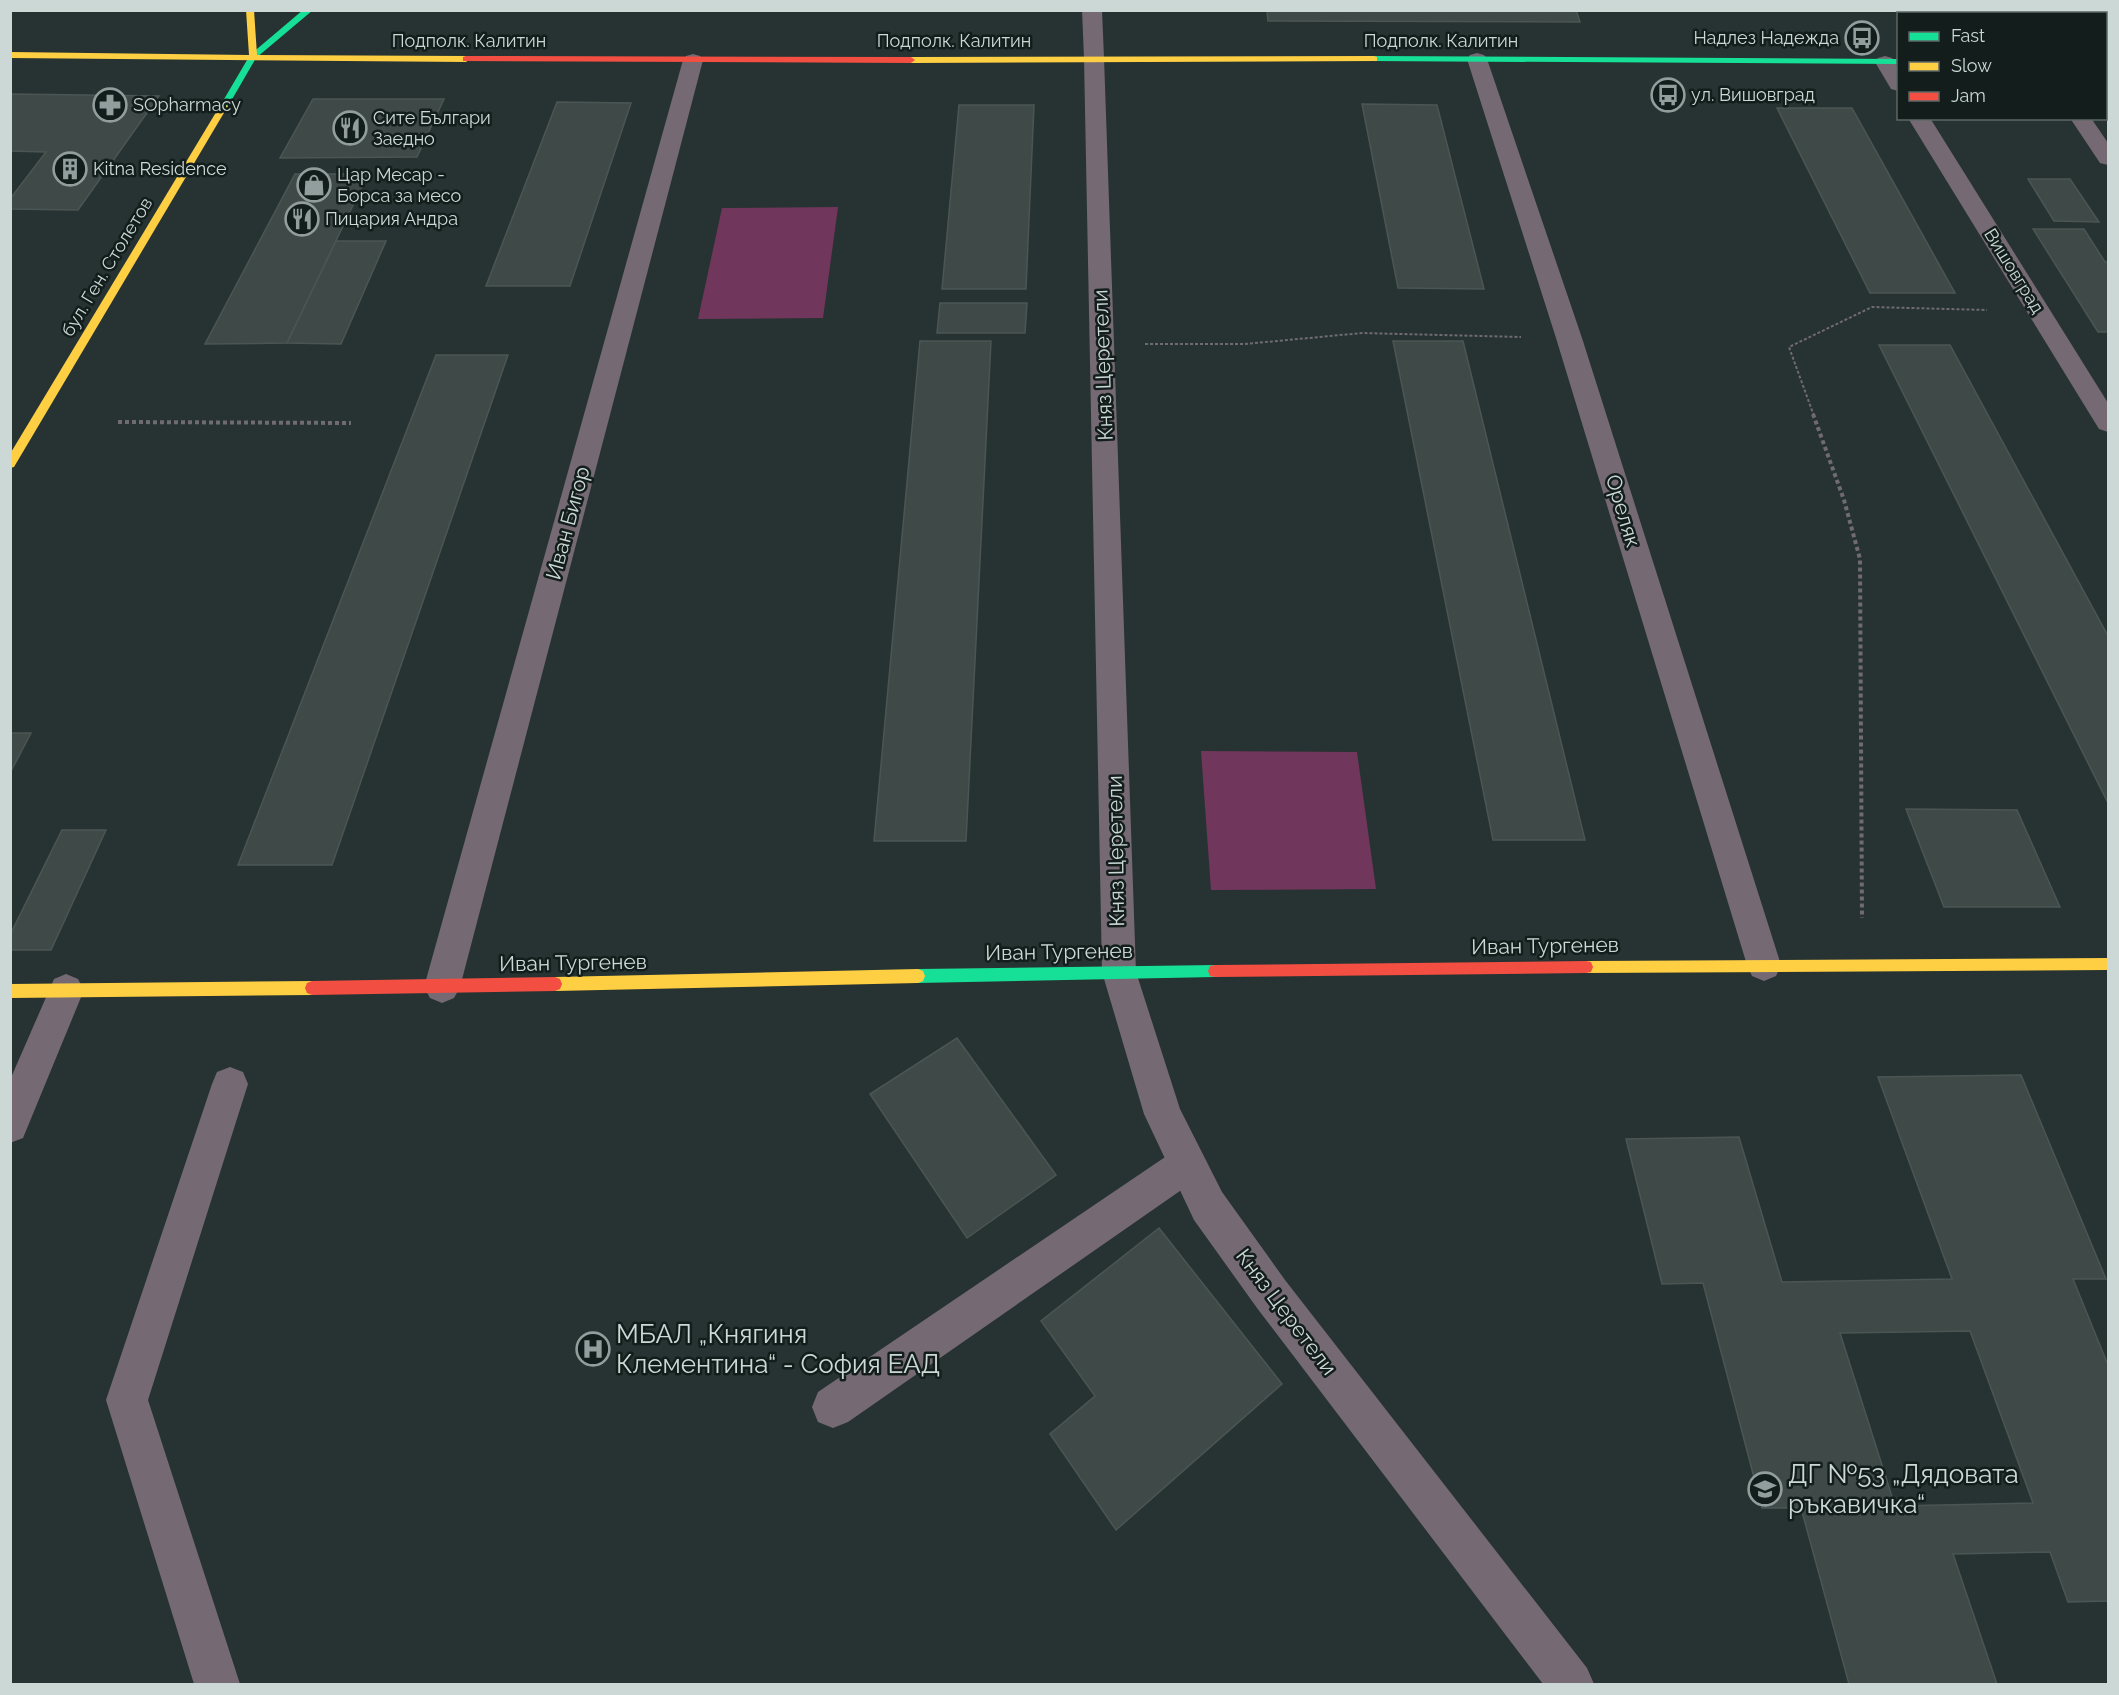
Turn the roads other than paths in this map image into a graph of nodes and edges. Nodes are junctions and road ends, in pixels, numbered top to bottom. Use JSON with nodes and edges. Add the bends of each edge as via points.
{"nodes":[{"id":1,"x":250,"y":10,"type":"edge"},
{"id":2,"x":309,"y":10,"type":"edge"},
{"id":3,"x":1092,"y":10,"type":"edge"},
{"id":4,"x":10,"y":55,"type":"edge"},
{"id":5,"x":253,"y":57,"type":"junction"},
{"id":6,"x":1094,"y":58,"type":"junction"},
{"id":7,"x":1478,"y":59,"type":"junction"},
{"id":8,"x":693,"y":60,"type":"junction"},
{"id":9,"x":1892,"y":62,"type":"edge"},
{"id":10,"x":1897,"y":78,"type":"edge"},
{"id":11,"x":1921,"y":120,"type":"edge"},
{"id":12,"x":2081,"y":120,"type":"edge"},
{"id":13,"x":2090,"y":120,"type":"edge"},
{"id":14,"x":2109,"y":130,"type":"edge"},
{"id":15,"x":2109,"y":158,"type":"edge"},
{"id":16,"x":2109,"y":423,"type":"edge"},
{"id":17,"x":10,"y":464,"type":"edge"},
{"id":18,"x":2109,"y":964,"type":"edge"},
{"id":19,"x":1764,"y":965,"type":"junction"},
{"id":20,"x":1119,"y":972,"type":"junction"},
{"id":21,"x":442,"y":987,"type":"junction"},
{"id":22,"x":66,"y":990,"type":"junction"},
{"id":23,"x":10,"y":991,"type":"edge"},
{"id":24,"x":230,"y":1084,"type":"dead end"},
{"id":25,"x":10,"y":1125,"type":"edge"},
{"id":26,"x":1187,"y":1164,"type":"junction"},
{"id":27,"x":833,"y":1407,"type":"dead end"},
{"id":28,"x":217,"y":1684,"type":"edge"},
{"id":29,"x":1571,"y":1684,"type":"edge"}],
"edges":[{"from":1,"to":5,"type":"street"},
{"from":2,"to":5,"type":"street","name":"бул. Ген. Столетов"},
{"from":3,"to":6,"type":"street","name":"Княз Церетели"},
{"from":4,"to":5,"type":"street","name":"Подполк. Калитин"},
{"from":5,"to":8,"type":"street","name":"Подполк. Калитин"},
{"from":5,"to":17,"type":"street","name":"бул. Ген. Столетов"},
{"from":6,"to":7,"type":"street","name":"Подполк. Калитин"},
{"from":6,"to":8,"type":"street","name":"Подполк. Калитин"},
{"from":6,"to":20,"type":"street","name":"Княз Церетели"},
{"from":7,"to":9,"type":"street","name":"Подполк. Калитин"},
{"from":7,"to":19,"type":"street","name":"Ореляк"},
{"from":8,"to":21,"type":"street","name":"Иван Бигор"},
{"from":9,"to":10,"type":"street"},
{"from":11,"to":16,"type":"street","name":"Вишовград"},
{"from":12,"to":15,"type":"street"},
{"from":13,"to":14,"type":"street"},
{"from":18,"to":19,"type":"street","name":"Иван Тургенев"},
{"from":19,"to":20,"type":"street","name":"Иван Тургенев"},
{"from":20,"to":21,"type":"street","name":"Иван Тургенев"},
{"from":20,"to":26,"type":"street","name":"Княз Церетели","via":[[1163,1114]]},
{"from":21,"to":22,"type":"street","name":"Иван Тургенев"},
{"from":22,"to":23,"type":"street","name":"Иван Тургенев"},
{"from":22,"to":25,"type":"street"},
{"from":24,"to":28,"type":"street","via":[[127,1400]]},
{"from":26,"to":27,"type":"street"},
{"from":26,"to":29,"type":"street","name":"Княз Церетели","via":[[1208,1206],[1271,1294]]}]}
